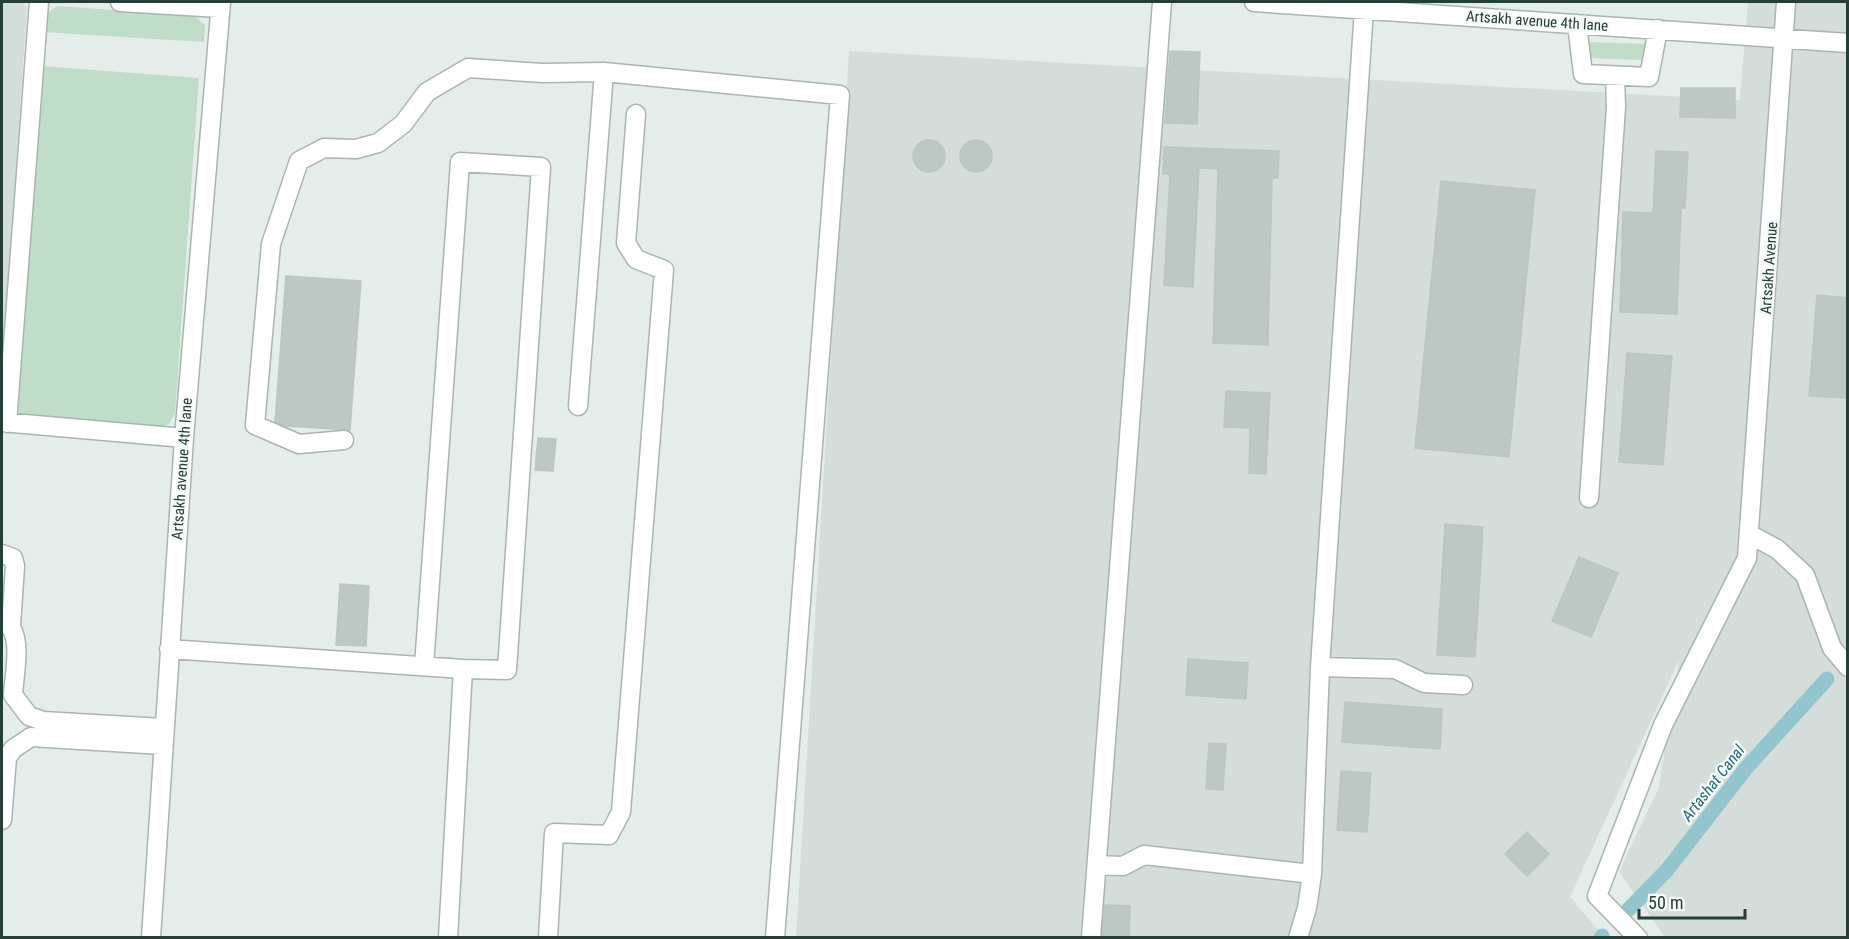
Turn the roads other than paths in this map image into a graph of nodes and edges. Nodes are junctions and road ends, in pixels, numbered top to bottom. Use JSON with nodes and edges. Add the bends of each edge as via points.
{"nodes":[{"id":1,"x":39,"y":2,"type":"edge"},
{"id":2,"x":120,"y":2,"type":"edge"},
{"id":3,"x":1162,"y":2,"type":"edge"},
{"id":4,"x":1254,"y":2,"type":"edge"},
{"id":5,"x":1786,"y":2,"type":"edge"},
{"id":6,"x":220,"y":5,"type":"edge"},
{"id":7,"x":1364,"y":9,"type":"junction"},
{"id":8,"x":1577,"y":24,"type":"junction"},
{"id":9,"x":1658,"y":29,"type":"junction"},
{"id":10,"x":1784,"y":38,"type":"junction"},
{"id":11,"x":1848,"y":44,"type":"edge"},
{"id":12,"x":604,"y":72,"type":"junction"},
{"id":13,"x":1615,"y":76,"type":"junction"},
{"id":14,"x":636,"y":114,"type":"dead end"},
{"id":15,"x":578,"y":406,"type":"dead end"},
{"id":16,"x":4,"y":423,"type":"edge"},
{"id":17,"x":184,"y":438,"type":"junction"},
{"id":18,"x":344,"y":440,"type":"dead end"},
{"id":19,"x":1589,"y":498,"type":"dead end"},
{"id":20,"x":1749,"y":534,"type":"junction"},
{"id":21,"x":2,"y":554,"type":"edge"},
{"id":22,"x":6,"y":622,"type":"edge"},
{"id":23,"x":169,"y":649,"type":"junction"},
{"id":24,"x":424,"y":666,"type":"junction"},
{"id":25,"x":1320,"y":667,"type":"junction"},
{"id":26,"x":1848,"y":668,"type":"edge"},
{"id":27,"x":463,"y":669,"type":"junction"},
{"id":28,"x":1463,"y":685,"type":"dead end"},
{"id":29,"x":162,"y":736,"type":"junction"},
{"id":30,"x":2,"y":820,"type":"edge"},
{"id":31,"x":1097,"y":865,"type":"junction"},
{"id":32,"x":1312,"y":874,"type":"junction"},
{"id":33,"x":151,"y":938,"type":"edge"},
{"id":34,"x":448,"y":938,"type":"edge"},
{"id":35,"x":548,"y":938,"type":"edge"},
{"id":36,"x":775,"y":938,"type":"edge"},
{"id":37,"x":1092,"y":938,"type":"edge"},
{"id":38,"x":1298,"y":938,"type":"edge"},
{"id":39,"x":1638,"y":938,"type":"edge"}],
"edges":[{"from":1,"to":16,"type":"street"},
{"from":2,"to":6,"type":"street"},
{"from":3,"to":31,"type":"street"},
{"from":4,"to":7,"type":"street","name":"Artsakh avenue 4th lane"},
{"from":5,"to":10,"type":"street","name":"Artsakh Avenue"},
{"from":6,"to":17,"type":"street","name":"Artsakh avenue 4th lane"},
{"from":7,"to":8,"type":"street","name":"Artsakh avenue 4th lane"},
{"from":7,"to":25,"type":"street"},
{"from":8,"to":9,"type":"street","name":"Artsakh avenue 4th lane"},
{"from":8,"to":13,"type":"street","via":[[1583,74]]},
{"from":9,"to":10,"type":"street","name":"Artsakh avenue 4th lane"},
{"from":9,"to":13,"type":"street","via":[[1649,77]]},
{"from":10,"to":11,"type":"street","name":"Artsakh avenue 4th lane"},
{"from":10,"to":20,"type":"street","name":"Artsakh Avenue"},
{"from":12,"to":15,"type":"street"},
{"from":12,"to":18,"type":"street","via":[[468,68],[428,92],[403,124],[378,144],[356,149],[324,148],[299,161],[271,244],[255,425],[299,444]]},
{"from":12,"to":36,"type":"street","via":[[840,95]]},
{"from":13,"to":19,"type":"street"},
{"from":14,"to":35,"type":"street","via":[[626,243],[636,259],[664,270],[621,812],[609,836],[554,833]]},
{"from":16,"to":17,"type":"street"},
{"from":17,"to":23,"type":"street","name":"Artsakh avenue 4th lane"},
{"from":20,"to":26,"type":"street","via":[[1777,549],[1805,575],[1832,648]]},
{"from":20,"to":39,"type":"street","name":"Artsakh Avenue","via":[[1747,558],[1663,725],[1597,896]]},
{"from":21,"to":22,"type":"street","via":[[14,558],[15,566]]},
{"from":22,"to":29,"type":"street","via":[[16,639],[13,695],[29,716]]},
{"from":23,"to":24,"type":"street"},
{"from":23,"to":29,"type":"street","name":"Artsakh avenue 4th lane"},
{"from":24,"to":27,"type":"street"},
{"from":24,"to":27,"type":"street","via":[[460,162],[541,167],[507,670]]},
{"from":25,"to":28,"type":"street","via":[[1395,669],[1424,683]]},
{"from":25,"to":32,"type":"street"},
{"from":27,"to":34,"type":"street"},
{"from":29,"to":30,"type":"street","via":[[31,737],[13,749],[8,758]]},
{"from":29,"to":33,"type":"street","name":"Artsakh avenue 4th lane"},
{"from":31,"to":32,"type":"street","via":[[1124,866],[1144,855]]},
{"from":31,"to":37,"type":"street"},
{"from":32,"to":38,"type":"street"}]}
